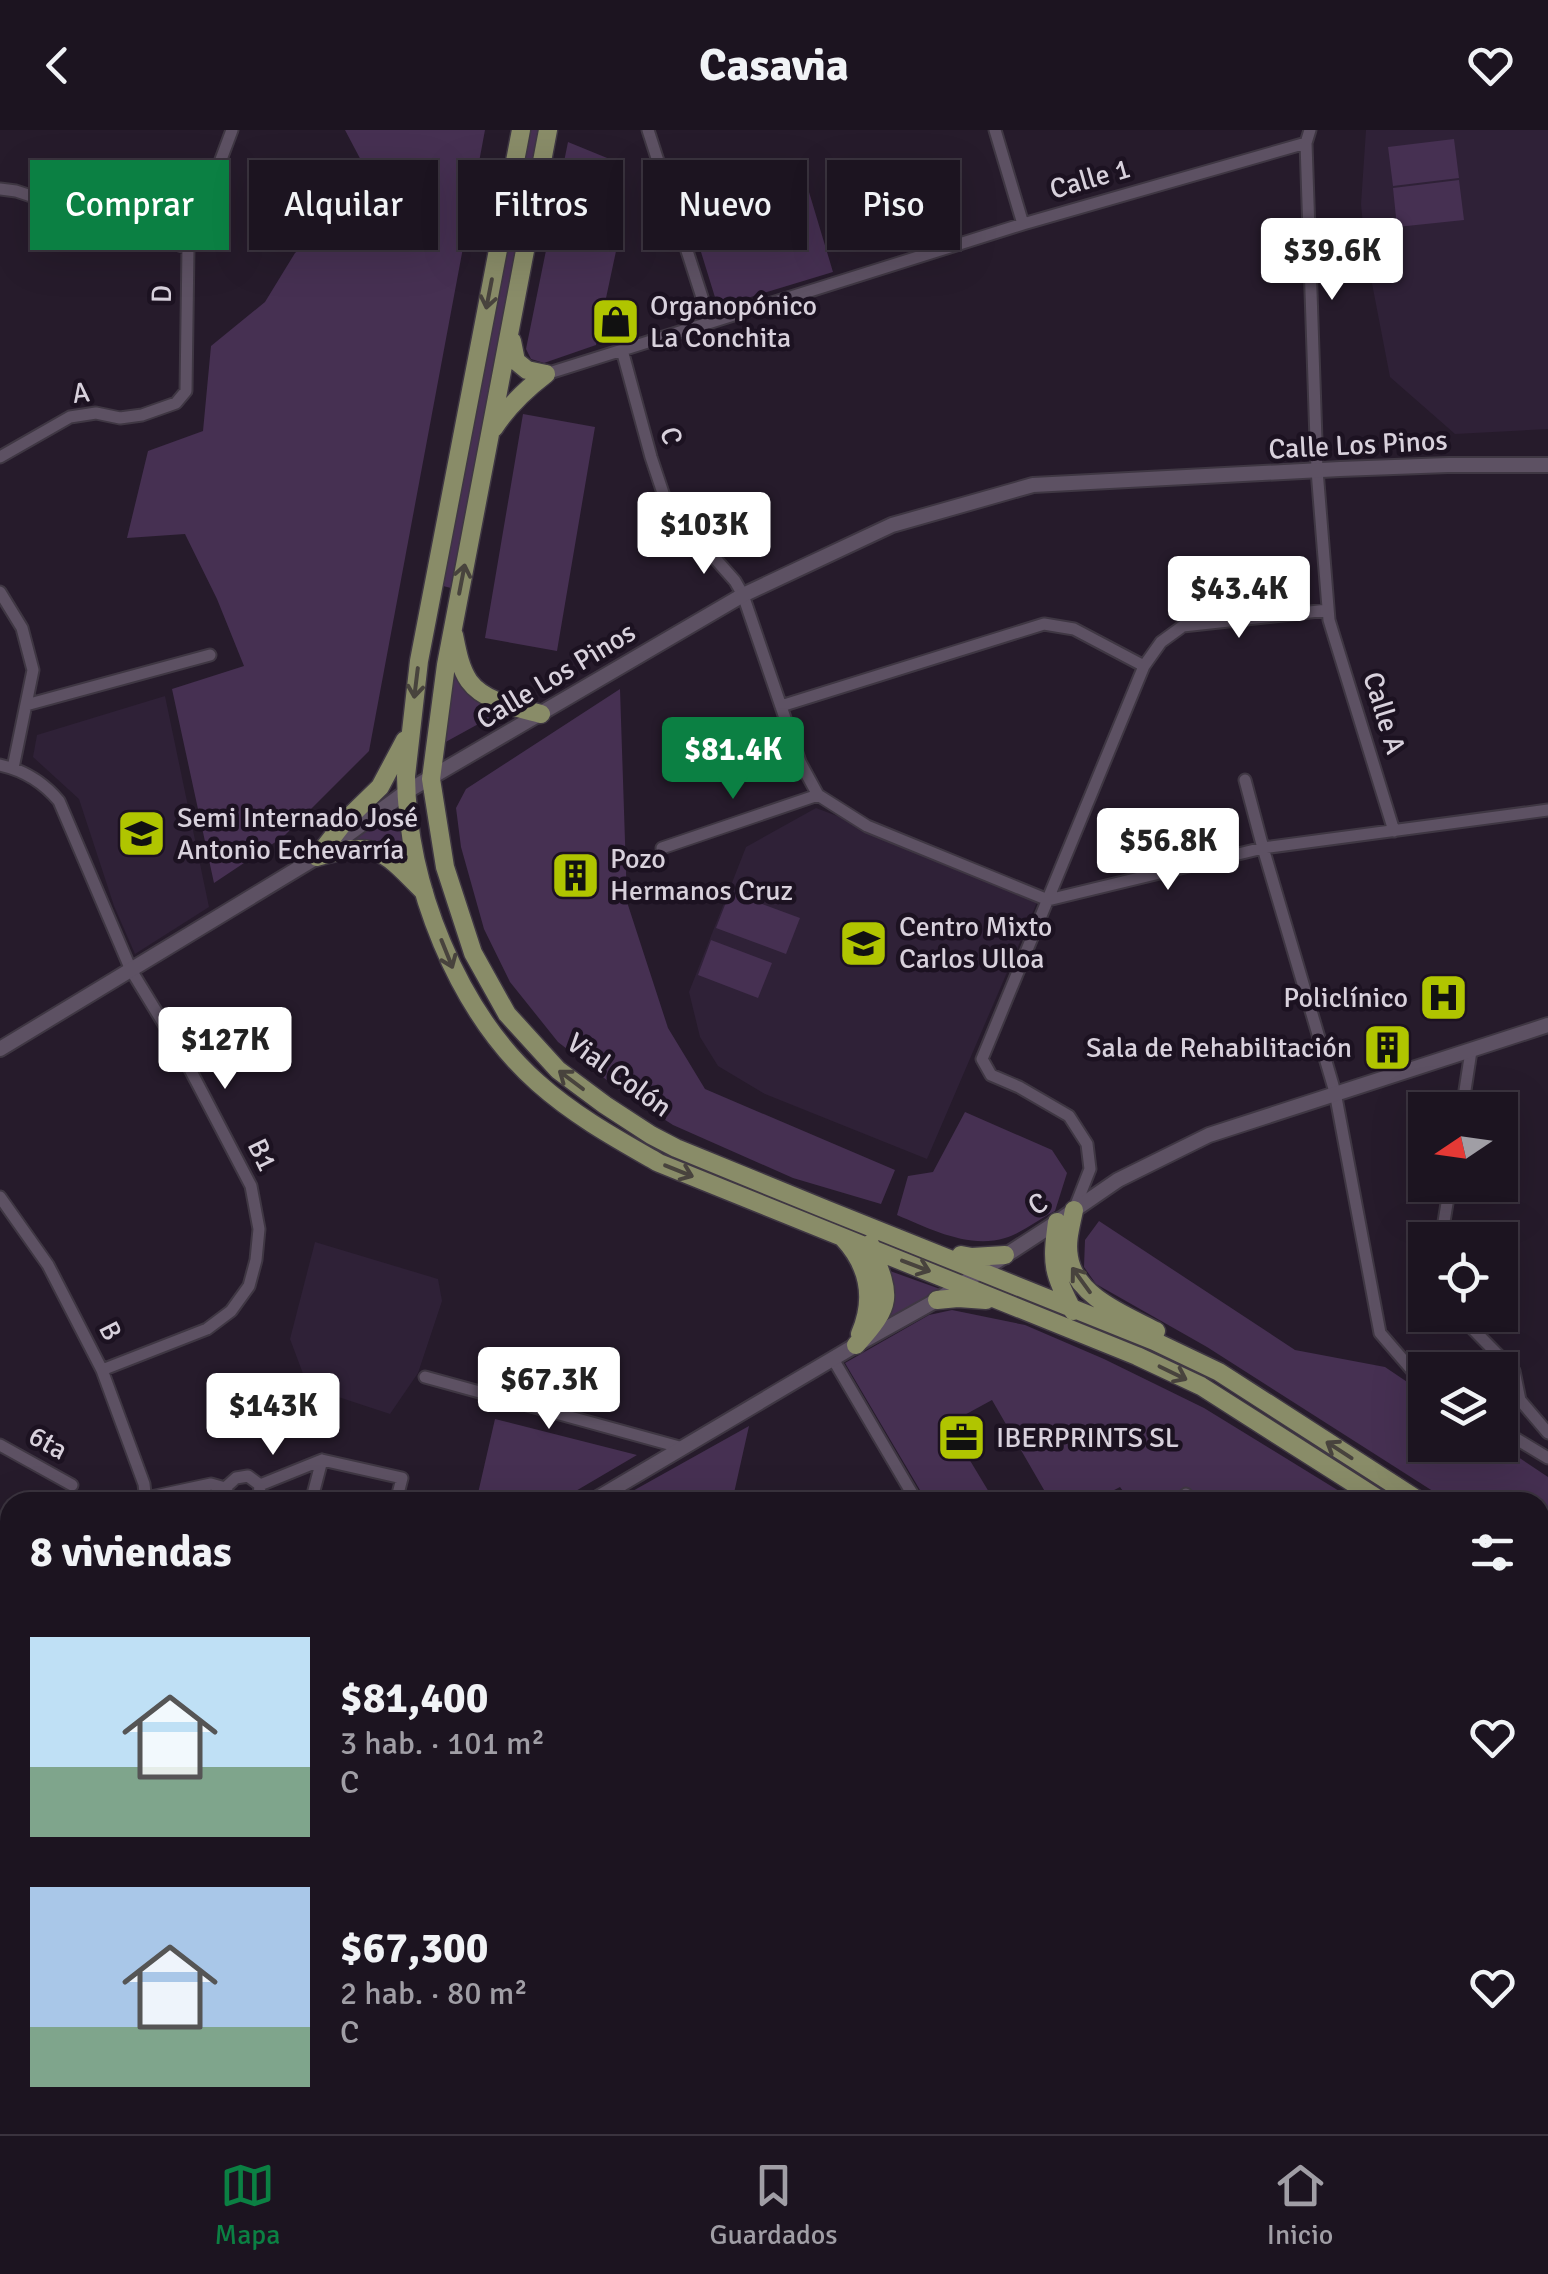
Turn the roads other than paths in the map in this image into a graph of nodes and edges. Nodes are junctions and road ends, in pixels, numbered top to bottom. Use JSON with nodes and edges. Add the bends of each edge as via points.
{"nodes":[{"id":1,"x":232,"y":130,"type":"edge"},
{"id":2,"x":521,"y":130,"type":"edge"},
{"id":3,"x":548,"y":130,"type":"edge"},
{"id":4,"x":648,"y":130,"type":"edge"},
{"id":5,"x":995,"y":130,"type":"edge"},
{"id":6,"x":1308,"y":136,"type":"edge"},
{"id":7,"x":221,"y":160,"type":"edge"},
{"id":8,"x":0,"y":189,"type":"edge"},
{"id":9,"x":30,"y":196,"type":"edge"},
{"id":10,"x":1023,"y":224,"type":"junction"},
{"id":11,"x":188,"y":250,"type":"edge"},
{"id":12,"x":512,"y":319,"type":"junction"},
{"id":13,"x":710,"y":322,"type":"junction"},
{"id":14,"x":622,"y":350,"type":"junction"},
{"id":15,"x":546,"y":374,"type":"junction"},
{"id":16,"x":176,"y":402,"type":"joint"},
{"id":17,"x":489,"y":437,"type":"junction"},
{"id":18,"x":0,"y":456,"type":"edge"},
{"id":19,"x":1548,"y":465,"type":"edge"},
{"id":20,"x":1317,"y":470,"type":"junction"},
{"id":21,"x":0,"y":592,"type":"edge"},
{"id":22,"x":743,"y":595,"type":"junction"},
{"id":23,"x":1328,"y":610,"type":"junction"},
{"id":24,"x":452,"y":631,"type":"junction"},
{"id":25,"x":210,"y":655,"type":"dead end"},
{"id":26,"x":1144,"y":666,"type":"junction"},
{"id":27,"x":26,"y":706,"type":"junction"},
{"id":28,"x":781,"y":706,"type":"junction"},
{"id":29,"x":541,"y":714,"type":"junction"},
{"id":30,"x":410,"y":731,"type":"junction"},
{"id":31,"x":7,"y":766,"type":"edge"},
{"id":32,"x":431,"y":779,"type":"junction"},
{"id":33,"x":1245,"y":780,"type":"dead end"},
{"id":34,"x":406,"y":792,"type":"junction"},
{"id":35,"x":818,"y":795,"type":"junction"},
{"id":36,"x":1548,"y":810,"type":"edge"},
{"id":37,"x":1394,"y":831,"type":"junction"},
{"id":38,"x":662,"y":848,"type":"dead end"},
{"id":39,"x":1262,"y":848,"type":"junction"},
{"id":40,"x":317,"y":857,"type":"junction"},
{"id":41,"x":426,"y":895,"type":"junction"},
{"id":42,"x":1048,"y":900,"type":"junction"},
{"id":43,"x":131,"y":970,"type":"junction"},
{"id":44,"x":1548,"y":1025,"type":"edge"},
{"id":45,"x":0,"y":1050,"type":"edge"},
{"id":46,"x":1471,"y":1050,"type":"junction"},
{"id":47,"x":1335,"y":1092,"type":"junction"},
{"id":48,"x":1465,"y":1092,"type":"edge"},
{"id":49,"x":0,"y":1197,"type":"edge"},
{"id":50,"x":1074,"y":1210,"type":"junction"},
{"id":51,"x":1056,"y":1222,"type":"junction"},
{"id":52,"x":864,"y":1224,"type":"junction"},
{"id":53,"x":843,"y":1238,"type":"junction"},
{"id":54,"x":911,"y":1243,"type":"junction"},
{"id":55,"x":872,"y":1249,"type":"junction"},
{"id":56,"x":1005,"y":1255,"type":"junction"},
{"id":57,"x":982,"y":1270,"type":"junction"},
{"id":58,"x":960,"y":1283,"type":"junction"},
{"id":59,"x":936,"y":1300,"type":"junction"},
{"id":60,"x":1006,"y":1302,"type":"junction"},
{"id":61,"x":1071,"y":1307,"type":"junction"},
{"id":62,"x":1476,"y":1332,"type":"edge"},
{"id":63,"x":1084,"y":1334,"type":"junction"},
{"id":64,"x":856,"y":1345,"type":"junction"},
{"id":65,"x":833,"y":1359,"type":"junction"},
{"id":66,"x":1408,"y":1366,"type":"edge"},
{"id":67,"x":102,"y":1370,"type":"junction"},
{"id":68,"x":1219,"y":1372,"type":"junction"},
{"id":69,"x":425,"y":1377,"type":"dead end"},
{"id":70,"x":1548,"y":1433,"type":"edge"},
{"id":71,"x":1518,"y":1440,"type":"edge"},
{"id":72,"x":0,"y":1445,"type":"edge"},
{"id":73,"x":683,"y":1448,"type":"junction"},
{"id":74,"x":1548,"y":1458,"type":"edge"},
{"id":75,"x":322,"y":1460,"type":"junction"},
{"id":76,"x":72,"y":1485,"type":"dead end"},
{"id":77,"x":260,"y":1485,"type":"junction"},
{"id":78,"x":225,"y":1488,"type":"junction"},
{"id":79,"x":145,"y":1492,"type":"edge"},
{"id":80,"x":178,"y":1492,"type":"edge"},
{"id":81,"x":227,"y":1492,"type":"edge"},
{"id":82,"x":260,"y":1492,"type":"edge"},
{"id":83,"x":314,"y":1492,"type":"edge"},
{"id":84,"x":398,"y":1492,"type":"edge"},
{"id":85,"x":608,"y":1492,"type":"edge"},
{"id":86,"x":911,"y":1492,"type":"edge"},
{"id":87,"x":1367,"y":1492,"type":"edge"},
{"id":88,"x":1405,"y":1492,"type":"edge"}],
"edges":[{"from":1,"to":7,"type":"street","name":"D"},
{"from":2,"to":30,"type":"main road","name":"Vial Colón","one_way":true},
{"from":3,"to":12,"type":"main road","name":"Vial Colón"},
{"from":4,"to":13,"type":"street"},
{"from":5,"to":10,"type":"street"},
{"from":6,"to":10,"type":"street","name":"Calle 1"},
{"from":6,"to":20,"type":"street","name":"Calle A"},
{"from":8,"to":9,"type":"street"},
{"from":10,"to":13,"type":"street","name":"Calle 1"},
{"from":11,"to":16,"type":"street","name":"D","via":[[186,390]]},
{"from":12,"to":15,"type":"main road","via":[[516,361]]},
{"from":12,"to":17,"type":"main road","name":"Vial Colón"},
{"from":13,"to":14,"type":"street","name":"Calle 1"},
{"from":14,"to":15,"type":"street","name":"Calle 1"},
{"from":14,"to":22,"type":"street","name":"C","via":[[664,496]]},
{"from":15,"to":17,"type":"main road","via":[[504,411]]},
{"from":16,"to":18,"type":"street","name":"A","via":[[142,415],[70,417]]},
{"from":24,"to":17,"type":"main road","name":"Vial Colón","one_way":true},
{"from":19,"to":20,"type":"street","name":"Calle Los Pinos"},
{"from":20,"to":22,"type":"street","name":"Calle Los Pinos","via":[[1032,486],[892,525]]},
{"from":20,"to":23,"type":"street","name":"Calle A"},
{"from":21,"to":27,"type":"street","via":[[22,628],[33,670]]},
{"from":22,"to":28,"type":"street","name":"C"},
{"from":22,"to":29,"type":"street","name":"Calle Los Pinos"},
{"from":23,"to":26,"type":"street","via":[[1183,626]]},
{"from":23,"to":37,"type":"street","name":"Calle A"},
{"from":24,"to":29,"type":"main road","via":[[470,684]]},
{"from":24,"to":32,"type":"main road","name":"Vial Colón"},
{"from":25,"to":27,"type":"street"},
{"from":26,"to":28,"type":"street","via":[[1074,628],[1044,624]]},
{"from":26,"to":42,"type":"street"},
{"from":27,"to":31,"type":"street"},
{"from":28,"to":35,"type":"street","name":"C"},
{"from":29,"to":32,"type":"street","name":"Calle Los Pinos"},
{"from":30,"to":34,"type":"main road","name":"Vial Colón"},
{"from":30,"to":40,"type":"main road","via":[[380,787]]},
{"from":31,"to":43,"type":"street","name":"B1","via":[[59,801]]},
{"from":32,"to":34,"type":"street","name":"Calle Los Pinos"},
{"from":52,"to":32,"type":"main road","name":"Vial Colón","one_way":true,"via":[[676,1148],[558,1070],[507,1014],[473,954],[445,867]]},
{"from":33,"to":39,"type":"street"},
{"from":34,"to":40,"type":"street","name":"Calle Los Pinos"},
{"from":34,"to":41,"type":"main road","name":"Vial Colón"},
{"from":35,"to":38,"type":"street"},
{"from":35,"to":42,"type":"street","via":[[867,826]]},
{"from":36,"to":37,"type":"street"},
{"from":37,"to":39,"type":"street"},
{"from":39,"to":42,"type":"street"},
{"from":39,"to":47,"type":"street"},
{"from":40,"to":41,"type":"main road","via":[[346,848],[374,850]]},
{"from":40,"to":43,"type":"street","name":"Calle Los Pinos"},
{"from":41,"to":53,"type":"main road","name":"Vial Colón","one_way":true,"via":[[447,959],[484,1023],[537,1082],[593,1126],[659,1163]]},
{"from":42,"to":50,"type":"street","via":[[982,1059],[992,1074],[1069,1116],[1087,1144],[1090,1170]]},
{"from":43,"to":45,"type":"street","name":"Calle Los Pinos"},
{"from":43,"to":67,"type":"street","name":"B1","via":[[251,1186],[259,1230],[249,1286],[232,1310],[207,1329]]},
{"from":44,"to":46,"type":"street","name":"C"},
{"from":46,"to":47,"type":"street","name":"C"},
{"from":46,"to":48,"type":"street"},
{"from":47,"to":50,"type":"street","name":"C","via":[[1208,1135]]},
{"from":47,"to":66,"type":"street","via":[[1380,1333]]},
{"from":49,"to":67,"type":"street","name":"B","via":[[48,1265]]},
{"from":50,"to":51,"type":"street","name":"C"},
{"from":68,"to":50,"type":"main road","one_way":true,"via":[[1092,1295],[1069,1262]]},
{"from":51,"to":56,"type":"street","name":"C"},
{"from":51,"to":61,"type":"main road","via":[[1055,1277]]},
{"from":52,"to":54,"type":"main road","name":"Vial Colón"},
{"from":52,"to":55,"type":"main road"},
{"from":53,"to":55,"type":"main road","name":"Vial Colón"},
{"from":53,"to":64,"type":"main road","via":[[868,1278],[868,1308]]},
{"from":54,"to":56,"type":"main road","via":[[972,1257]]},
{"from":54,"to":57,"type":"main road","name":"Vial Colón"},
{"from":55,"to":58,"type":"main road","name":"Vial Colón","one_way":true},
{"from":55,"to":64,"type":"main road","via":[[886,1297],[880,1318]]},
{"from":56,"to":57,"type":"street","name":"C"},
{"from":57,"to":58,"type":"street","name":"C"},
{"from":57,"to":61,"type":"main road","name":"Vial Colón"},
{"from":58,"to":59,"type":"street","name":"C"},
{"from":58,"to":60,"type":"main road","name":"Vial Colón"},
{"from":59,"to":60,"type":"main road"},
{"from":59,"to":64,"type":"street","name":"C"},
{"from":60,"to":63,"type":"main road","name":"Vial Colón"},
{"from":61,"to":63,"type":"main road"},
{"from":61,"to":68,"type":"main road","name":"Vial Colón"},
{"from":62,"to":70,"type":"street","via":[[1514,1371],[1520,1400]]},
{"from":63,"to":87,"type":"main road","name":"Vial Colón","one_way":true,"via":[[1200,1386]]},
{"from":64,"to":65,"type":"street","name":"C"},
{"from":65,"to":73,"type":"street","name":"C"},
{"from":65,"to":86,"type":"street"},
{"from":67,"to":79,"type":"street","name":"B"},
{"from":88,"to":68,"type":"main road","name":"Vial Colón","one_way":true},
{"from":69,"to":73,"type":"street"},
{"from":71,"to":74,"type":"street"},
{"from":72,"to":76,"type":"street","name":"6ta"},
{"from":73,"to":85,"type":"street","name":"C"},
{"from":75,"to":77,"type":"street"},
{"from":75,"to":83,"type":"street"},
{"from":75,"to":84,"type":"street","via":[[402,1478]]},
{"from":77,"to":78,"type":"street","via":[[248,1476]]},
{"from":77,"to":82,"type":"street"},
{"from":78,"to":80,"type":"street","via":[[211,1484]]},
{"from":78,"to":81,"type":"street"}]}
